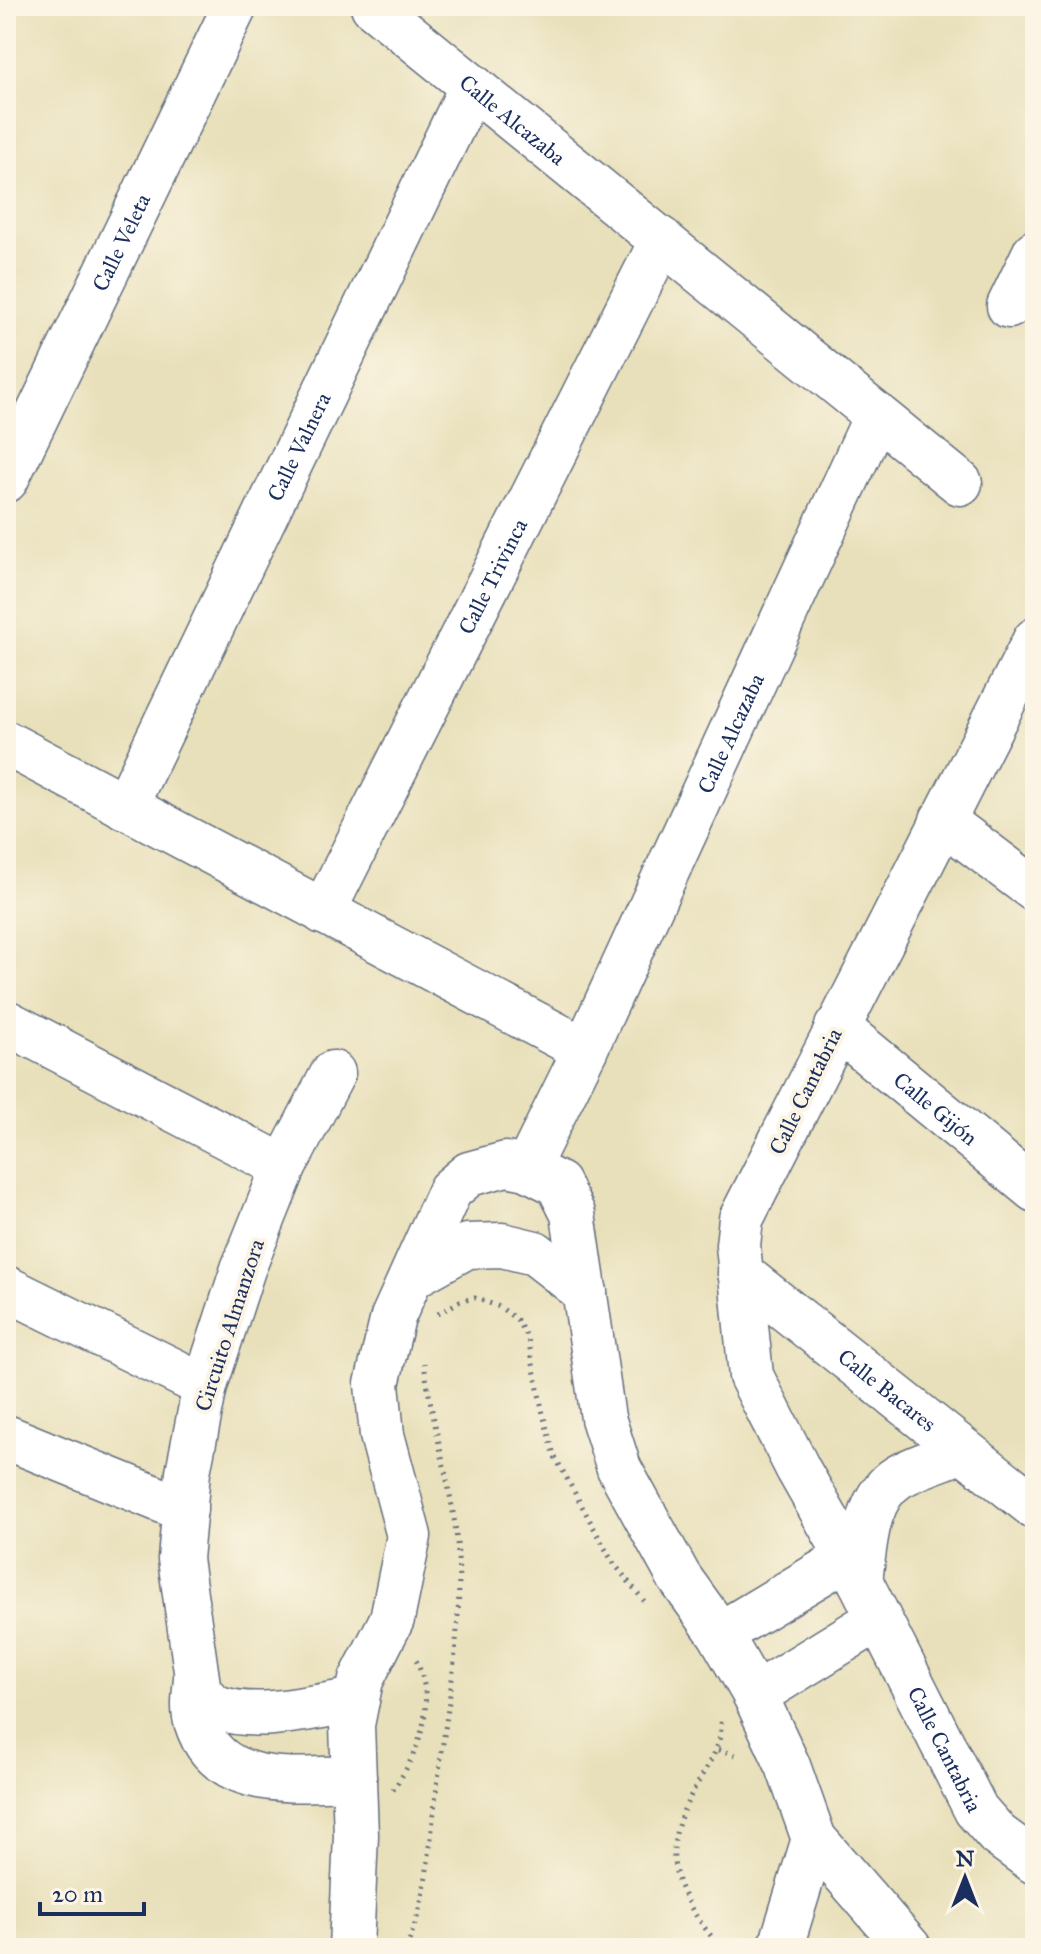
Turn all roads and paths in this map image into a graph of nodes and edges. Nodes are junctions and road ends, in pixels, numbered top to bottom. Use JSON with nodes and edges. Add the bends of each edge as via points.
{"nodes":[{"id":1,"x":235,"y":6,"type":"edge"},
{"id":2,"x":373,"y":6,"type":"edge"},
{"id":3,"x":472,"y":86,"type":"junction"},
{"id":4,"x":662,"y":240,"type":"junction"},
{"id":5,"x":1035,"y":252,"type":"edge"},
{"id":6,"x":1009,"y":306,"type":"dead end"},
{"id":7,"x":876,"y":416,"type":"junction"},
{"id":8,"x":6,"y":480,"type":"edge"},
{"id":9,"x":960,"y":483,"type":"dead end"},
{"id":10,"x":1035,"y":640,"type":"edge"},
{"id":11,"x":6,"y":743,"type":"edge"},
{"id":12,"x":125,"y":807,"type":"junction"},
{"id":13,"x":942,"y":820,"type":"junction"},
{"id":14,"x":1035,"y":890,"type":"edge"},
{"id":15,"x":323,"y":912,"type":"junction"},
{"id":16,"x":6,"y":1022,"type":"edge"},
{"id":17,"x":837,"y":1027,"type":"junction"},
{"id":18,"x":585,"y":1050,"type":"junction"},
{"id":19,"x":333,"y":1073,"type":"dead end"},
{"id":20,"x":284,"y":1167,"type":"junction"},
{"id":21,"x":527,"y":1168,"type":"junction"},
{"id":22,"x":1035,"y":1190,"type":"edge"},
{"id":23,"x":740,"y":1273,"type":"junction"},
{"id":24,"x":413,"y":1276,"type":"junction"},
{"id":25,"x":6,"y":1288,"type":"edge"},
{"id":26,"x":585,"y":1292,"type":"junction"},
{"id":27,"x":435,"y":1317,"type":"dead end"},
{"id":28,"x":423,"y":1354,"type":"dead end"},
{"id":29,"x":205,"y":1386,"type":"junction"},
{"id":30,"x":6,"y":1437,"type":"edge"},
{"id":31,"x":963,"y":1450,"type":"junction"},
{"id":32,"x":1035,"y":1507,"type":"edge"},
{"id":33,"x":185,"y":1510,"type":"junction"},
{"id":34,"x":862,"y":1586,"type":"junction"},
{"id":35,"x":652,"y":1610,"type":"dead end"},
{"id":36,"x":392,"y":1619,"type":"junction"},
{"id":37,"x":720,"y":1634,"type":"junction"},
{"id":38,"x":196,"y":1678,"type":"junction"},
{"id":39,"x":357,"y":1700,"type":"junction"},
{"id":40,"x":737,"y":1700,"type":"junction"},
{"id":41,"x":354,"y":1778,"type":"junction"},
{"id":42,"x":356,"y":1835,"type":"junction"},
{"id":43,"x":814,"y":1839,"type":"junction"},
{"id":44,"x":1035,"y":1862,"type":"edge"},
{"id":45,"x":351,"y":1948,"type":"edge"},
{"id":46,"x":406,"y":1948,"type":"edge"},
{"id":47,"x":695,"y":1948,"type":"edge"},
{"id":48,"x":778,"y":1948,"type":"edge"},
{"id":49,"x":909,"y":1948,"type":"edge"}],
"edges":[{"from":1,"to":8,"type":"street","name":"Calle Veleta"},
{"from":2,"to":3,"type":"street","name":"Calle Alcazaba"},
{"from":3,"to":4,"type":"street","name":"Calle Alcazaba"},
{"from":3,"to":12,"type":"street","name":"Calle Valnera"},
{"from":4,"to":7,"type":"street","name":"Calle Alcazaba"},
{"from":4,"to":15,"type":"street","name":"Calle Trivinca"},
{"from":5,"to":6,"type":"street"},
{"from":7,"to":9,"type":"street","name":"Calle Alcazaba"},
{"from":7,"to":18,"type":"street","name":"Calle Alcazaba"},
{"from":10,"to":13,"type":"street","name":"Calle Cantabria"},
{"from":11,"to":12,"type":"street"},
{"from":12,"to":15,"type":"street"},
{"from":13,"to":14,"type":"street"},
{"from":13,"to":17,"type":"street","name":"Calle Cantabria"},
{"from":15,"to":18,"type":"street"},
{"from":16,"to":20,"type":"street"},
{"from":17,"to":22,"type":"street","name":"Calle Gijón"},
{"from":17,"to":23,"type":"street","name":"Calle Cantabria","via":[[741,1219]]},
{"from":18,"to":21,"type":"street","name":"Calle Alcazaba"},
{"from":19,"to":20,"type":"street","name":"Circuito Almanzora"},
{"from":20,"to":29,"type":"street","name":"Circuito Almanzora"},
{"from":21,"to":24,"type":"street","via":[[506,1164],[469,1174],[450,1190]]},
{"from":21,"to":26,"type":"street","via":[[558,1184],[573,1214]]},
{"from":23,"to":31,"type":"street","name":"Calle Bacares"},
{"from":23,"to":34,"type":"street","name":"Calle Cantabria","via":[[751,1376]]},
{"from":24,"to":26,"type":"street","via":[[467,1246],[502,1245],[535,1253]]},
{"from":24,"to":36,"type":"street","via":[[393,1317],[377,1384],[382,1435],[409,1536]]},
{"from":25,"to":29,"type":"street"},
{"from":26,"to":37,"type":"street","via":[[603,1418],[619,1468],[679,1577]]},
{"from":27,"to":35,"type":"path","via":[[475,1298],[517,1320],[528,1339],[554,1455],[612,1561]]},
{"from":28,"to":46,"type":"path","via":[[455,1527],[458,1585],[454,1657],[428,1853]]},
{"from":29,"to":33,"type":"street","name":"Circuito Almanzora"},
{"from":30,"to":33,"type":"street"},
{"from":31,"to":32,"type":"street","name":"Calle Bacares"},
{"from":31,"to":34,"type":"street","via":[[898,1477],[883,1491],[873,1508]]},
{"from":33,"to":38,"type":"street","name":"Circuito Almanzora","via":[[180,1559]]},
{"from":34,"to":37,"type":"street"},
{"from":34,"to":40,"type":"street"},
{"from":34,"to":44,"type":"street","name":"Calle Cantabria","via":[[976,1810],[998,1835]]},
{"from":36,"to":39,"type":"street","via":[[361,1680]]},
{"from":36,"to":42,"type":"path","via":[[422,1671],[426,1721],[395,1788]]},
{"from":37,"to":40,"type":"street"},
{"from":38,"to":39,"type":"street","name":"Circuito Almanzora","via":[[199,1692],[216,1707],[235,1712],[269,1713]]},
{"from":38,"to":41,"type":"street","name":"Circuito Almanzora","via":[[195,1719],[218,1760],[235,1771],[284,1780]]},
{"from":39,"to":41,"type":"street","via":[[352,1725]]},
{"from":40,"to":43,"type":"street","via":[[788,1766]]},
{"from":40,"to":47,"type":"path","via":[[673,1842],[677,1882],[716,1942]]},
{"from":41,"to":42,"type":"street"},
{"from":42,"to":45,"type":"street"},
{"from":43,"to":48,"type":"street"},
{"from":43,"to":49,"type":"street"}]}
